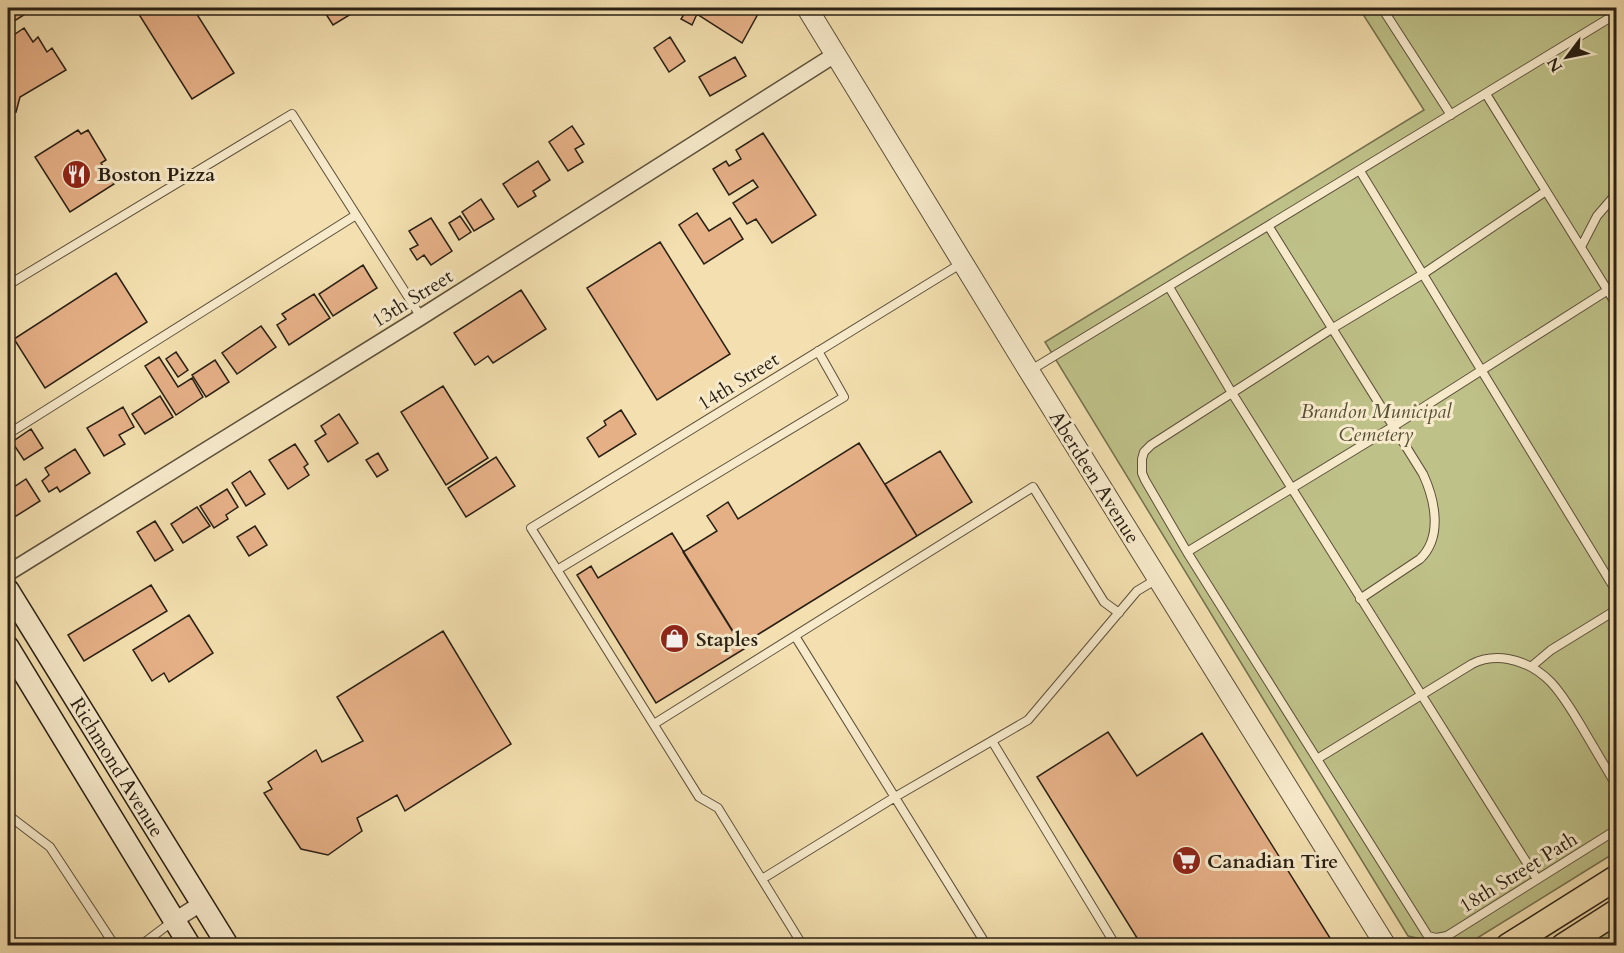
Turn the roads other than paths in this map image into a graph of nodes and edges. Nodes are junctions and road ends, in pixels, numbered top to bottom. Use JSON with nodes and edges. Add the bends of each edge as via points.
{"nodes":[{"id":1,"x":807,"y":8,"type":"edge"},
{"id":2,"x":1382,"y":8,"type":"edge"},
{"id":3,"x":1617,"y":14,"type":"edge"},
{"id":4,"x":836,"y":54,"type":"junction"},
{"id":5,"x":1486,"y":94,"type":"junction"},
{"id":6,"x":1451,"y":115,"type":"junction"},
{"id":7,"x":1360,"y":171,"type":"junction"},
{"id":8,"x":1546,"y":191,"type":"junction"},
{"id":9,"x":1617,"y":194,"type":"edge"},
{"id":10,"x":356,"y":215,"type":"junction"},
{"id":11,"x":1269,"y":226,"type":"junction"},
{"id":12,"x":1581,"y":247,"type":"junction"},
{"id":13,"x":962,"y":262,"type":"junction"},
{"id":14,"x":1423,"y":274,"type":"junction"},
{"id":15,"x":8,"y":285,"type":"edge"},
{"id":16,"x":1169,"y":287,"type":"junction"},
{"id":17,"x":1608,"y":291,"type":"junction"},
{"id":18,"x":1617,"y":304,"type":"edge"},
{"id":19,"x":421,"y":317,"type":"junction"},
{"id":20,"x":1333,"y":328,"type":"junction"},
{"id":21,"x":818,"y":351,"type":"junction"},
{"id":22,"x":1029,"y":371,"type":"junction"},
{"id":23,"x":1482,"y":371,"type":"junction"},
{"id":24,"x":1232,"y":393,"type":"junction"},
{"id":25,"x":1394,"y":426,"type":"junction"},
{"id":26,"x":8,"y":434,"type":"edge"},
{"id":27,"x":1292,"y":488,"type":"junction"},
{"id":28,"x":1187,"y":552,"type":"junction"},
{"id":29,"x":557,"y":570,"type":"junction"},
{"id":30,"x":8,"y":573,"type":"edge"},
{"id":31,"x":1158,"y":578,"type":"junction"},
{"id":32,"x":8,"y":590,"type":"edge"},
{"id":33,"x":1617,"y":591,"type":"edge"},
{"id":34,"x":1360,"y":599,"type":"junction"},
{"id":35,"x":1617,"y":610,"type":"edge"},
{"id":36,"x":1119,"y":613,"type":"junction"},
{"id":37,"x":795,"y":636,"type":"junction"},
{"id":38,"x":8,"y":647,"type":"edge"},
{"id":39,"x":8,"y":664,"type":"edge"},
{"id":40,"x":1532,"y":666,"type":"junction"},
{"id":41,"x":32,"y":686,"type":"junction"},
{"id":42,"x":1420,"y":695,"type":"junction"},
{"id":43,"x":654,"y":724,"type":"junction"},
{"id":44,"x":992,"y":741,"type":"junction"},
{"id":45,"x":1317,"y":759,"type":"junction"},
{"id":46,"x":1617,"y":785,"type":"edge"},
{"id":47,"x":895,"y":798,"type":"junction"},
{"id":48,"x":8,"y":814,"type":"edge"},
{"id":49,"x":1617,"y":830,"type":"edge"},
{"id":50,"x":1617,"y":878,"type":"edge"},
{"id":51,"x":762,"y":879,"type":"junction"},
{"id":52,"x":1537,"y":879,"type":"junction"},
{"id":53,"x":202,"y":903,"type":"junction"},
{"id":54,"x":1617,"y":912,"type":"edge"},
{"id":55,"x":175,"y":920,"type":"junction"},
{"id":56,"x":1394,"y":943,"type":"edge"},
{"id":57,"x":115,"y":945,"type":"edge"},
{"id":58,"x":140,"y":945,"type":"edge"},
{"id":59,"x":190,"y":945,"type":"edge"},
{"id":60,"x":228,"y":945,"type":"edge"},
{"id":61,"x":803,"y":945,"type":"edge"},
{"id":62,"x":987,"y":945,"type":"edge"},
{"id":63,"x":1116,"y":945,"type":"edge"},
{"id":64,"x":1508,"y":945,"type":"edge"},
{"id":65,"x":1563,"y":945,"type":"edge"}],
"edges":[{"from":1,"to":4,"type":"street","name":"Aberdeen Avenue"},
{"from":2,"to":6,"type":"lane"},
{"from":3,"to":5,"type":"lane"},
{"from":4,"to":13,"type":"street","name":"Aberdeen Avenue"},
{"from":4,"to":19,"type":"street","name":"13th Street"},
{"from":5,"to":6,"type":"lane"},
{"from":5,"to":8,"type":"lane"},
{"from":6,"to":7,"type":"lane"},
{"from":7,"to":11,"type":"lane"},
{"from":7,"to":14,"type":"lane"},
{"from":8,"to":12,"type":"lane"},
{"from":8,"to":14,"type":"lane"},
{"from":9,"to":12,"type":"lane","via":[[1597,216]]},
{"from":10,"to":15,"type":"lane","via":[[292,114]]},
{"from":10,"to":19,"type":"lane"},
{"from":10,"to":26,"type":"lane"},
{"from":11,"to":16,"type":"lane"},
{"from":11,"to":20,"type":"lane"},
{"from":12,"to":17,"type":"lane"},
{"from":13,"to":21,"type":"lane","name":"14th Street"},
{"from":13,"to":22,"type":"street","name":"Aberdeen Avenue"},
{"from":14,"to":20,"type":"lane"},
{"from":14,"to":23,"type":"lane"},
{"from":16,"to":22,"type":"lane"},
{"from":16,"to":24,"type":"lane"},
{"from":17,"to":18,"type":"lane"},
{"from":17,"to":23,"type":"lane"},
{"from":19,"to":30,"type":"street","name":"13th Street"},
{"from":20,"to":24,"type":"lane"},
{"from":20,"to":25,"type":"lane"},
{"from":21,"to":29,"type":"lane","name":"14th Street","via":[[531,528]]},
{"from":21,"to":29,"type":"lane","via":[[844,397]]},
{"from":22,"to":31,"type":"street","name":"Aberdeen Avenue"},
{"from":23,"to":25,"type":"lane"},
{"from":23,"to":33,"type":"lane"},
{"from":24,"to":27,"type":"lane"},
{"from":24,"to":28,"type":"lane","via":[[1147,447],[1142,459],[1145,480]]},
{"from":25,"to":27,"type":"lane"},
{"from":25,"to":34,"type":"lane","via":[[1428,486],[1434,515],[1432,542],[1420,559]]},
{"from":27,"to":28,"type":"lane"},
{"from":27,"to":34,"type":"lane"},
{"from":28,"to":45,"type":"lane"},
{"from":29,"to":43,"type":"lane"},
{"from":31,"to":36,"type":"lane","via":[[1137,591]]},
{"from":31,"to":56,"type":"street","name":"Aberdeen Avenue"},
{"from":32,"to":53,"type":"main road","name":"Richmond Avenue"},
{"from":34,"to":42,"type":"lane"},
{"from":35,"to":40,"type":"lane"},
{"from":36,"to":37,"type":"lane","via":[[1104,602],[1033,487]]},
{"from":36,"to":44,"type":"lane","via":[[1028,720]]},
{"from":37,"to":43,"type":"lane"},
{"from":37,"to":47,"type":"lane"},
{"from":38,"to":41,"type":"main road","name":"Richmond Avenue"},
{"from":39,"to":41,"type":"street"},
{"from":40,"to":42,"type":"lane","via":[[1503,658],[1480,660]]},
{"from":40,"to":46,"type":"lane","via":[[1562,695]]},
{"from":41,"to":55,"type":"main road","name":"Richmond Avenue"},
{"from":42,"to":45,"type":"lane"},
{"from":42,"to":52,"type":"lane"},
{"from":43,"to":51,"type":"lane","via":[[699,797],[718,808]]},
{"from":44,"to":47,"type":"lane"},
{"from":44,"to":63,"type":"lane"},
{"from":45,"to":52,"type":"lane","name":"18th Street Path","via":[[1426,933],[1436,939],[1447,936]]},
{"from":47,"to":51,"type":"lane"},
{"from":47,"to":62,"type":"lane"},
{"from":48,"to":57,"type":"lane","via":[[50,847]]},
{"from":49,"to":52,"type":"lane","name":"18th Street Path"},
{"from":50,"to":64,"type":"main road"},
{"from":51,"to":61,"type":"lane"},
{"from":53,"to":55,"type":"street"},
{"from":53,"to":60,"type":"main road","name":"Richmond Avenue"},
{"from":54,"to":65,"type":"main road"},
{"from":55,"to":58,"type":"lane"},
{"from":55,"to":59,"type":"main road","name":"Richmond Avenue"}]}
